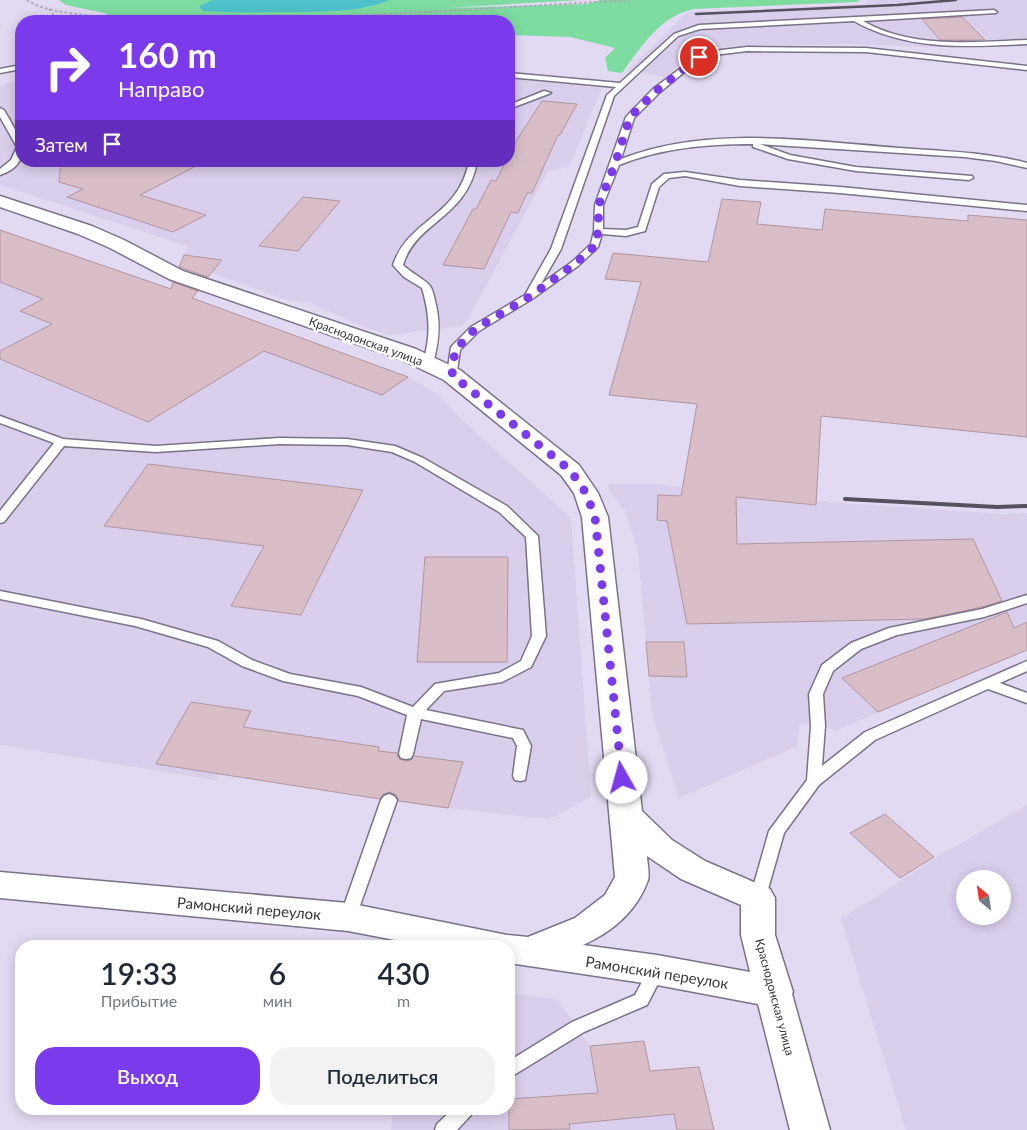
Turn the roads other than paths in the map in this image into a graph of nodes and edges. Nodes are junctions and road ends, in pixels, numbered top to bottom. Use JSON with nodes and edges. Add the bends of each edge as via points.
{"nodes":[{"id":1,"x":994,"y":12,"type":"dead end"},
{"id":2,"x":853,"y":18,"type":"junction"},
{"id":3,"x":1027,"y":42,"type":"edge"},
{"id":4,"x":15,"y":68,"type":"edge"},
{"id":5,"x":1027,"y":68,"type":"edge"},
{"id":6,"x":0,"y":71,"type":"edge"},
{"id":7,"x":515,"y":76,"type":"edge"},
{"id":8,"x":620,"y":85,"type":"junction"},
{"id":9,"x":547,"y":93,"type":"dead end"},
{"id":10,"x":515,"y":105,"type":"edge"},
{"id":11,"x":0,"y":110,"type":"edge"},
{"id":12,"x":15,"y":136,"type":"edge"},
{"id":13,"x":747,"y":141,"type":"junction"},
{"id":14,"x":15,"y":159,"type":"edge"},
{"id":15,"x":615,"y":164,"type":"junction"},
{"id":16,"x":1027,"y":166,"type":"edge"},
{"id":17,"x":473,"y":167,"type":"edge"},
{"id":18,"x":0,"y":173,"type":"edge"},
{"id":19,"x":970,"y":178,"type":"dead end"},
{"id":20,"x":0,"y":201,"type":"edge"},
{"id":21,"x":1027,"y":208,"type":"edge"},
{"id":22,"x":598,"y":230,"type":"junction"},
{"id":23,"x":529,"y":297,"type":"junction"},
{"id":24,"x":428,"y":363,"type":"junction"},
{"id":25,"x":452,"y":375,"type":"junction"},
{"id":26,"x":0,"y":419,"type":"edge"},
{"id":27,"x":61,"y":442,"type":"junction"},
{"id":28,"x":0,"y":519,"type":"edge"},
{"id":29,"x":0,"y":595,"type":"edge"},
{"id":30,"x":1027,"y":599,"type":"edge"},
{"id":31,"x":1027,"y":666,"type":"edge"},
{"id":32,"x":988,"y":684,"type":"junction"},
{"id":33,"x":1027,"y":698,"type":"edge"},
{"id":34,"x":415,"y":713,"type":"junction"},
{"id":35,"x":406,"y":754,"type":"dead end"},
{"id":36,"x":520,"y":776,"type":"dead end"},
{"id":37,"x":814,"y":781,"type":"junction"},
{"id":38,"x":389,"y":800,"type":"dead end"},
{"id":39,"x":627,"y":815,"type":"junction"},
{"id":40,"x":0,"y":885,"type":"edge"},
{"id":41,"x":758,"y":898,"type":"junction"},
{"id":42,"x":348,"y":917,"type":"junction"},
{"id":43,"x":465,"y":940,"type":"edge"},
{"id":44,"x":515,"y":948,"type":"edge"},
{"id":45,"x":515,"y":950,"type":"edge"},
{"id":46,"x":657,"y":970,"type":"junction"},
{"id":47,"x":774,"y":992,"type":"junction"},
{"id":48,"x":515,"y":1066,"type":"edge"},
{"id":49,"x":459,"y":1115,"type":"edge"},
{"id":50,"x":444,"y":1130,"type":"edge"},
{"id":51,"x":810,"y":1130,"type":"edge"}],
"edges":[{"from":1,"to":2,"type":"lane"},
{"from":2,"to":3,"type":"lane","via":[[864,26],[922,42]]},
{"from":2,"to":8,"type":"lane","via":[[698,27],[676,34]]},
{"from":4,"to":6,"type":"lane"},
{"from":5,"to":15,"type":"lane","via":[[866,50],[747,49],[713,53],[699,57],[656,91],[630,117]]},
{"from":7,"to":8,"type":"lane"},
{"from":8,"to":23,"type":"lane","via":[[610,95],[556,249]]},
{"from":9,"to":10,"type":"lane"},
{"from":11,"to":12,"type":"lane"},
{"from":13,"to":15,"type":"lane","via":[[675,146]]},
{"from":13,"to":16,"type":"lane","via":[[963,155]]},
{"from":13,"to":19,"type":"lane","via":[[788,157],[856,168]]},
{"from":14,"to":18,"type":"lane"},
{"from":15,"to":22,"type":"lane","via":[[599,204]]},
{"from":17,"to":24,"type":"lane","via":[[460,198],[404,248],[398,265],[426,287],[436,330]]},
{"from":20,"to":24,"type":"street","name":"Краснодонская улица","via":[[85,230],[176,275]]},
{"from":21,"to":22,"type":"lane","via":[[740,184],[685,174],[667,176],[655,186],[642,229],[626,232]]},
{"from":22,"to":23,"type":"lane","via":[[596,245]]},
{"from":23,"to":25,"type":"lane","via":[[475,329],[455,350]]},
{"from":24,"to":25,"type":"street","name":"Краснодонская улица"},
{"from":25,"to":39,"type":"street","name":"Краснодонская улица","via":[[570,470],[586,493],[595,517]]},
{"from":26,"to":27,"type":"lane"},
{"from":27,"to":28,"type":"lane"},
{"from":27,"to":34,"type":"lane","via":[[156,450],[298,441],[347,442],[395,449],[503,509],[532,536],[539,636],[526,664],[502,677],[440,687]]},
{"from":29,"to":34,"type":"lane","via":[[136,622],[213,644],[247,663],[288,678],[361,692]]},
{"from":30,"to":37,"type":"lane","via":[[984,613],[894,631],[856,646],[826,668],[816,694],[818,726]]},
{"from":31,"to":32,"type":"lane"},
{"from":32,"to":33,"type":"lane"},
{"from":32,"to":37,"type":"lane","via":[[870,736]]},
{"from":34,"to":35,"type":"lane"},
{"from":34,"to":36,"type":"lane","via":[[518,734],[524,746]]},
{"from":37,"to":41,"type":"lane","via":[[777,831]]},
{"from":38,"to":42,"type":"lane"},
{"from":39,"to":41,"type":"street","via":[[660,849],[693,870]]},
{"from":39,"to":44,"type":"street","name":"Краснодонская улица","via":[[632,878],[617,905],[587,928]]},
{"from":40,"to":42,"type":"street","name":"Рамонский переулок"},
{"from":41,"to":47,"type":"street","name":"Краснодонская улица","via":[[758,935]]},
{"from":42,"to":43,"type":"street","name":"Рамонский переулок"},
{"from":45,"to":46,"type":"street","name":"Рамонский переулок"},
{"from":46,"to":47,"type":"street","name":"Рамонский переулок"},
{"from":46,"to":48,"type":"lane","via":[[641,1000],[578,1027]]},
{"from":47,"to":51,"type":"street","name":"Краснодонская улица"},
{"from":49,"to":50,"type":"lane"}]}
